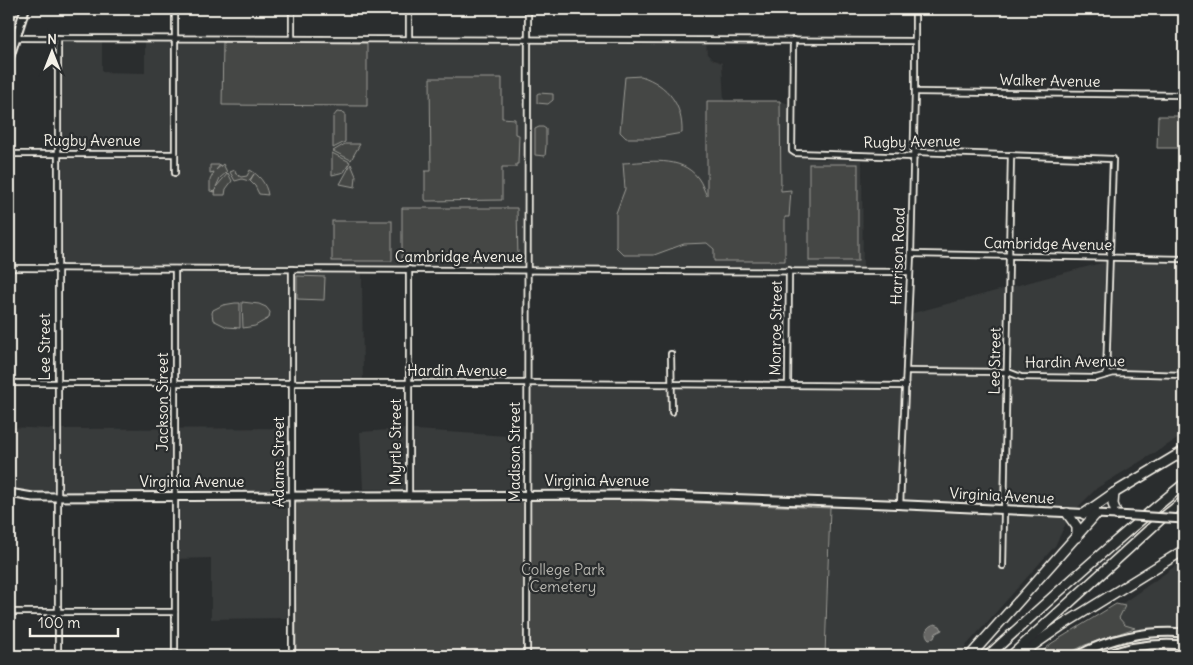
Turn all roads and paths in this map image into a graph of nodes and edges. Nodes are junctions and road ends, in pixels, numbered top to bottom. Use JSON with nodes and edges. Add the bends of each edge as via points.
{"nodes":[{"id":1,"x":25,"y":9,"type":"edge"},
{"id":2,"x":175,"y":9,"type":"edge"},
{"id":3,"x":292,"y":9,"type":"edge"},
{"id":4,"x":409,"y":9,"type":"edge"},
{"id":5,"x":528,"y":9,"type":"edge"},
{"id":6,"x":915,"y":9,"type":"edge"},
{"id":7,"x":16,"y":38,"type":"junction"},
{"id":8,"x":58,"y":38,"type":"junction"},
{"id":9,"x":292,"y":38,"type":"junction"},
{"id":10,"x":175,"y":39,"type":"junction"},
{"id":11,"x":409,"y":39,"type":"junction"},
{"id":12,"x":528,"y":39,"type":"junction"},
{"id":13,"x":792,"y":40,"type":"junction"},
{"id":14,"x":915,"y":41,"type":"junction"},
{"id":15,"x":9,"y":59,"type":"edge"},
{"id":16,"x":915,"y":92,"type":"junction"},
{"id":17,"x":1184,"y":96,"type":"edge"},
{"id":18,"x":9,"y":154,"type":"edge"},
{"id":19,"x":58,"y":154,"type":"junction"},
{"id":20,"x":174,"y":154,"type":"junction"},
{"id":21,"x":1011,"y":155,"type":"junction"},
{"id":22,"x":914,"y":157,"type":"junction"},
{"id":23,"x":175,"y":173,"type":"dead end"},
{"id":24,"x":911,"y":254,"type":"junction"},
{"id":25,"x":1010,"y":256,"type":"junction"},
{"id":26,"x":1110,"y":257,"type":"junction"},
{"id":27,"x":1184,"y":259,"type":"edge"},
{"id":28,"x":9,"y":268,"type":"edge"},
{"id":29,"x":58,"y":268,"type":"junction"},
{"id":30,"x":176,"y":268,"type":"junction"},
{"id":31,"x":292,"y":269,"type":"junction"},
{"id":32,"x":409,"y":269,"type":"junction"},
{"id":33,"x":528,"y":270,"type":"junction"},
{"id":34,"x":789,"y":270,"type":"junction"},
{"id":35,"x":910,"y":272,"type":"junction"},
{"id":36,"x":671,"y":354,"type":"dead end"},
{"id":37,"x":906,"y":371,"type":"junction"},
{"id":38,"x":1008,"y":372,"type":"junction"},
{"id":39,"x":1106,"y":375,"type":"junction"},
{"id":40,"x":1184,"y":375,"type":"edge"},
{"id":41,"x":9,"y":383,"type":"edge"},
{"id":42,"x":58,"y":383,"type":"junction"},
{"id":43,"x":175,"y":383,"type":"junction"},
{"id":44,"x":292,"y":383,"type":"junction"},
{"id":45,"x":409,"y":383,"type":"junction"},
{"id":46,"x":528,"y":383,"type":"junction"},
{"id":47,"x":671,"y":384,"type":"junction"},
{"id":48,"x":788,"y":385,"type":"junction"},
{"id":49,"x":906,"y":386,"type":"junction"},
{"id":50,"x":672,"y":412,"type":"dead end"},
{"id":51,"x":1184,"y":451,"type":"edge"},
{"id":52,"x":1184,"y":484,"type":"edge"},
{"id":53,"x":1114,"y":493,"type":"junction"},
{"id":54,"x":9,"y":494,"type":"edge"},
{"id":55,"x":527,"y":494,"type":"junction"},
{"id":56,"x":292,"y":495,"type":"junction"},
{"id":57,"x":409,"y":495,"type":"junction"},
{"id":58,"x":58,"y":496,"type":"junction"},
{"id":59,"x":175,"y":496,"type":"junction"},
{"id":60,"x":1184,"y":501,"type":"edge"},
{"id":61,"x":900,"y":505,"type":"junction"},
{"id":62,"x":1004,"y":510,"type":"junction"},
{"id":63,"x":1067,"y":513,"type":"junction"},
{"id":64,"x":1084,"y":514,"type":"junction"},
{"id":65,"x":1096,"y":514,"type":"junction"},
{"id":66,"x":1117,"y":515,"type":"junction"},
{"id":67,"x":1184,"y":519,"type":"edge"},
{"id":68,"x":1077,"y":538,"type":"junction"},
{"id":69,"x":1184,"y":550,"type":"edge"},
{"id":70,"x":1003,"y":566,"type":"dead end"},
{"id":71,"x":9,"y":612,"type":"edge"},
{"id":72,"x":58,"y":612,"type":"junction"},
{"id":73,"x":175,"y":612,"type":"junction"},
{"id":74,"x":1184,"y":633,"type":"edge"},
{"id":75,"x":1184,"y":645,"type":"edge"},
{"id":76,"x":58,"y":656,"type":"edge"},
{"id":77,"x":175,"y":656,"type":"edge"},
{"id":78,"x":292,"y":656,"type":"edge"},
{"id":79,"x":527,"y":656,"type":"edge"},
{"id":80,"x":970,"y":656,"type":"edge"},
{"id":81,"x":988,"y":656,"type":"edge"},
{"id":82,"x":1011,"y":656,"type":"edge"},
{"id":83,"x":1018,"y":656,"type":"edge"},
{"id":84,"x":1077,"y":656,"type":"edge"},
{"id":85,"x":1105,"y":656,"type":"edge"}],
"edges":[{"from":1,"to":7,"type":"main road"},
{"from":2,"to":10,"type":"street"},
{"from":3,"to":9,"type":"street"},
{"from":4,"to":11,"type":"street"},
{"from":5,"to":12,"type":"street","name":"Madison Street"},
{"from":6,"to":14,"type":"street","name":"Harrison Road"},
{"from":7,"to":8,"type":"street"},
{"from":7,"to":15,"type":"main road"},
{"from":8,"to":10,"type":"street"},
{"from":8,"to":19,"type":"street","name":"Lee Street"},
{"from":9,"to":10,"type":"street"},
{"from":9,"to":11,"type":"street"},
{"from":10,"to":20,"type":"street"},
{"from":11,"to":12,"type":"street"},
{"from":12,"to":13,"type":"street"},
{"from":12,"to":33,"type":"street","name":"Madison Street"},
{"from":13,"to":14,"type":"street"},
{"from":13,"to":22,"type":"street","name":"Rugby Avenue","via":[[792,151]]},
{"from":14,"to":16,"type":"street","name":"Harrison Road"},
{"from":16,"to":17,"type":"street","name":"Walker Avenue"},
{"from":16,"to":22,"type":"street","name":"Harrison Road"},
{"from":18,"to":19,"type":"street","name":"Rugby Avenue"},
{"from":19,"to":20,"type":"street","name":"Rugby Avenue"},
{"from":19,"to":29,"type":"street","name":"Lee Street"},
{"from":20,"to":23,"type":"street"},
{"from":21,"to":22,"type":"street","name":"Rugby Avenue","via":[[918,152]]},
{"from":21,"to":25,"type":"street","name":"Lee Street"},
{"from":21,"to":26,"type":"street","name":"Rugby Avenue","via":[[1113,159]]},
{"from":22,"to":24,"type":"street","name":"Harrison Road"},
{"from":24,"to":25,"type":"street","name":"Cambridge Avenue"},
{"from":24,"to":35,"type":"street","name":"Harrison Road"},
{"from":25,"to":26,"type":"street","name":"Cambridge Avenue"},
{"from":25,"to":38,"type":"street","name":"Lee Street"},
{"from":26,"to":27,"type":"street","name":"Cambridge Avenue"},
{"from":26,"to":39,"type":"street"},
{"from":28,"to":29,"type":"street","name":"Cambridge Avenue"},
{"from":29,"to":30,"type":"street","name":"Cambridge Avenue"},
{"from":29,"to":42,"type":"street","name":"Lee Street"},
{"from":30,"to":31,"type":"street","name":"Cambridge Avenue"},
{"from":30,"to":43,"type":"street","name":"Jackson Street"},
{"from":31,"to":32,"type":"street","name":"Cambridge Avenue"},
{"from":31,"to":44,"type":"street","name":"Adams Street"},
{"from":32,"to":33,"type":"street","name":"Cambridge Avenue"},
{"from":32,"to":45,"type":"street","name":"Myrtle Street"},
{"from":33,"to":34,"type":"street","name":"Cambridge Avenue"},
{"from":33,"to":46,"type":"street","name":"Madison Street"},
{"from":34,"to":35,"type":"street","name":"Cambridge Avenue"},
{"from":34,"to":48,"type":"street","name":"Monroe Street"},
{"from":35,"to":37,"type":"street","name":"Harrison Road"},
{"from":36,"to":47,"type":"street"},
{"from":37,"to":38,"type":"street","name":"Hardin Avenue"},
{"from":37,"to":49,"type":"street","name":"Harrison Road"},
{"from":38,"to":39,"type":"street","name":"Hardin Avenue","via":[[1021,377],[1096,378]]},
{"from":38,"to":62,"type":"street","name":"Lee Street"},
{"from":39,"to":40,"type":"street","name":"Hardin Avenue"},
{"from":41,"to":42,"type":"street","name":"Hardin Avenue"},
{"from":42,"to":43,"type":"street","name":"Hardin Avenue"},
{"from":42,"to":58,"type":"street","name":"Lee Street"},
{"from":43,"to":44,"type":"street","name":"Hardin Avenue"},
{"from":43,"to":59,"type":"street","name":"Jackson Street"},
{"from":44,"to":45,"type":"street","name":"Hardin Avenue"},
{"from":44,"to":56,"type":"street","name":"Adams Street"},
{"from":45,"to":46,"type":"street","name":"Hardin Avenue"},
{"from":45,"to":57,"type":"street","name":"Myrtle Street"},
{"from":46,"to":47,"type":"street","name":"Hardin Avenue"},
{"from":46,"to":55,"type":"street","name":"Madison Street"},
{"from":47,"to":48,"type":"street","name":"Hardin Avenue"},
{"from":47,"to":50,"type":"street"},
{"from":48,"to":49,"type":"street","name":"Hardin Avenue"},
{"from":49,"to":61,"type":"street","name":"Harrison Road"},
{"from":51,"to":53,"type":"highway"},
{"from":52,"to":81,"type":"highway","via":[[1052,596]]},
{"from":53,"to":64,"type":"highway"},
{"from":53,"to":66,"type":"highway","via":[[1112,504]]},
{"from":54,"to":58,"type":"main road","name":"Virginia Avenue"},
{"from":55,"to":57,"type":"main road","name":"Virginia Avenue"},
{"from":55,"to":61,"type":"main road","name":"Virginia Avenue","via":[[635,494]]},
{"from":55,"to":79,"type":"street","name":"Madison Street"},
{"from":56,"to":57,"type":"main road","name":"Virginia Avenue"},
{"from":56,"to":59,"type":"main road","name":"Virginia Avenue"},
{"from":56,"to":78,"type":"street","name":"Adams Street"},
{"from":58,"to":59,"type":"main road","name":"Virginia Avenue"},
{"from":58,"to":72,"type":"street","name":"Lee Street"},
{"from":59,"to":73,"type":"street","name":"Jackson Street"},
{"from":60,"to":82,"type":"highway"},
{"from":61,"to":62,"type":"main road","name":"Virginia Avenue"},
{"from":62,"to":63,"type":"main road","name":"Virginia Avenue"},
{"from":62,"to":70,"type":"street","name":"Lee Street"},
{"from":63,"to":64,"type":"main road","name":"Virginia Avenue"},
{"from":63,"to":68,"type":"highway","via":[[1077,527]]},
{"from":64,"to":65,"type":"main road","name":"Virginia Avenue"},
{"from":65,"to":66,"type":"main road","name":"Virginia Avenue"},
{"from":65,"to":68,"type":"highway"},
{"from":66,"to":67,"type":"main road","name":"Virginia Avenue","bridge":true},
{"from":68,"to":80,"type":"highway"},
{"from":69,"to":83,"type":"highway"},
{"from":71,"to":72,"type":"street"},
{"from":72,"to":73,"type":"street"},
{"from":72,"to":76,"type":"street","name":"Lee Street"},
{"from":73,"to":77,"type":"street","name":"Jackson Street"},
{"from":74,"to":84,"type":"main road","via":[[1130,637]]},
{"from":75,"to":85,"type":"main road","via":[[1133,648]]}]}
